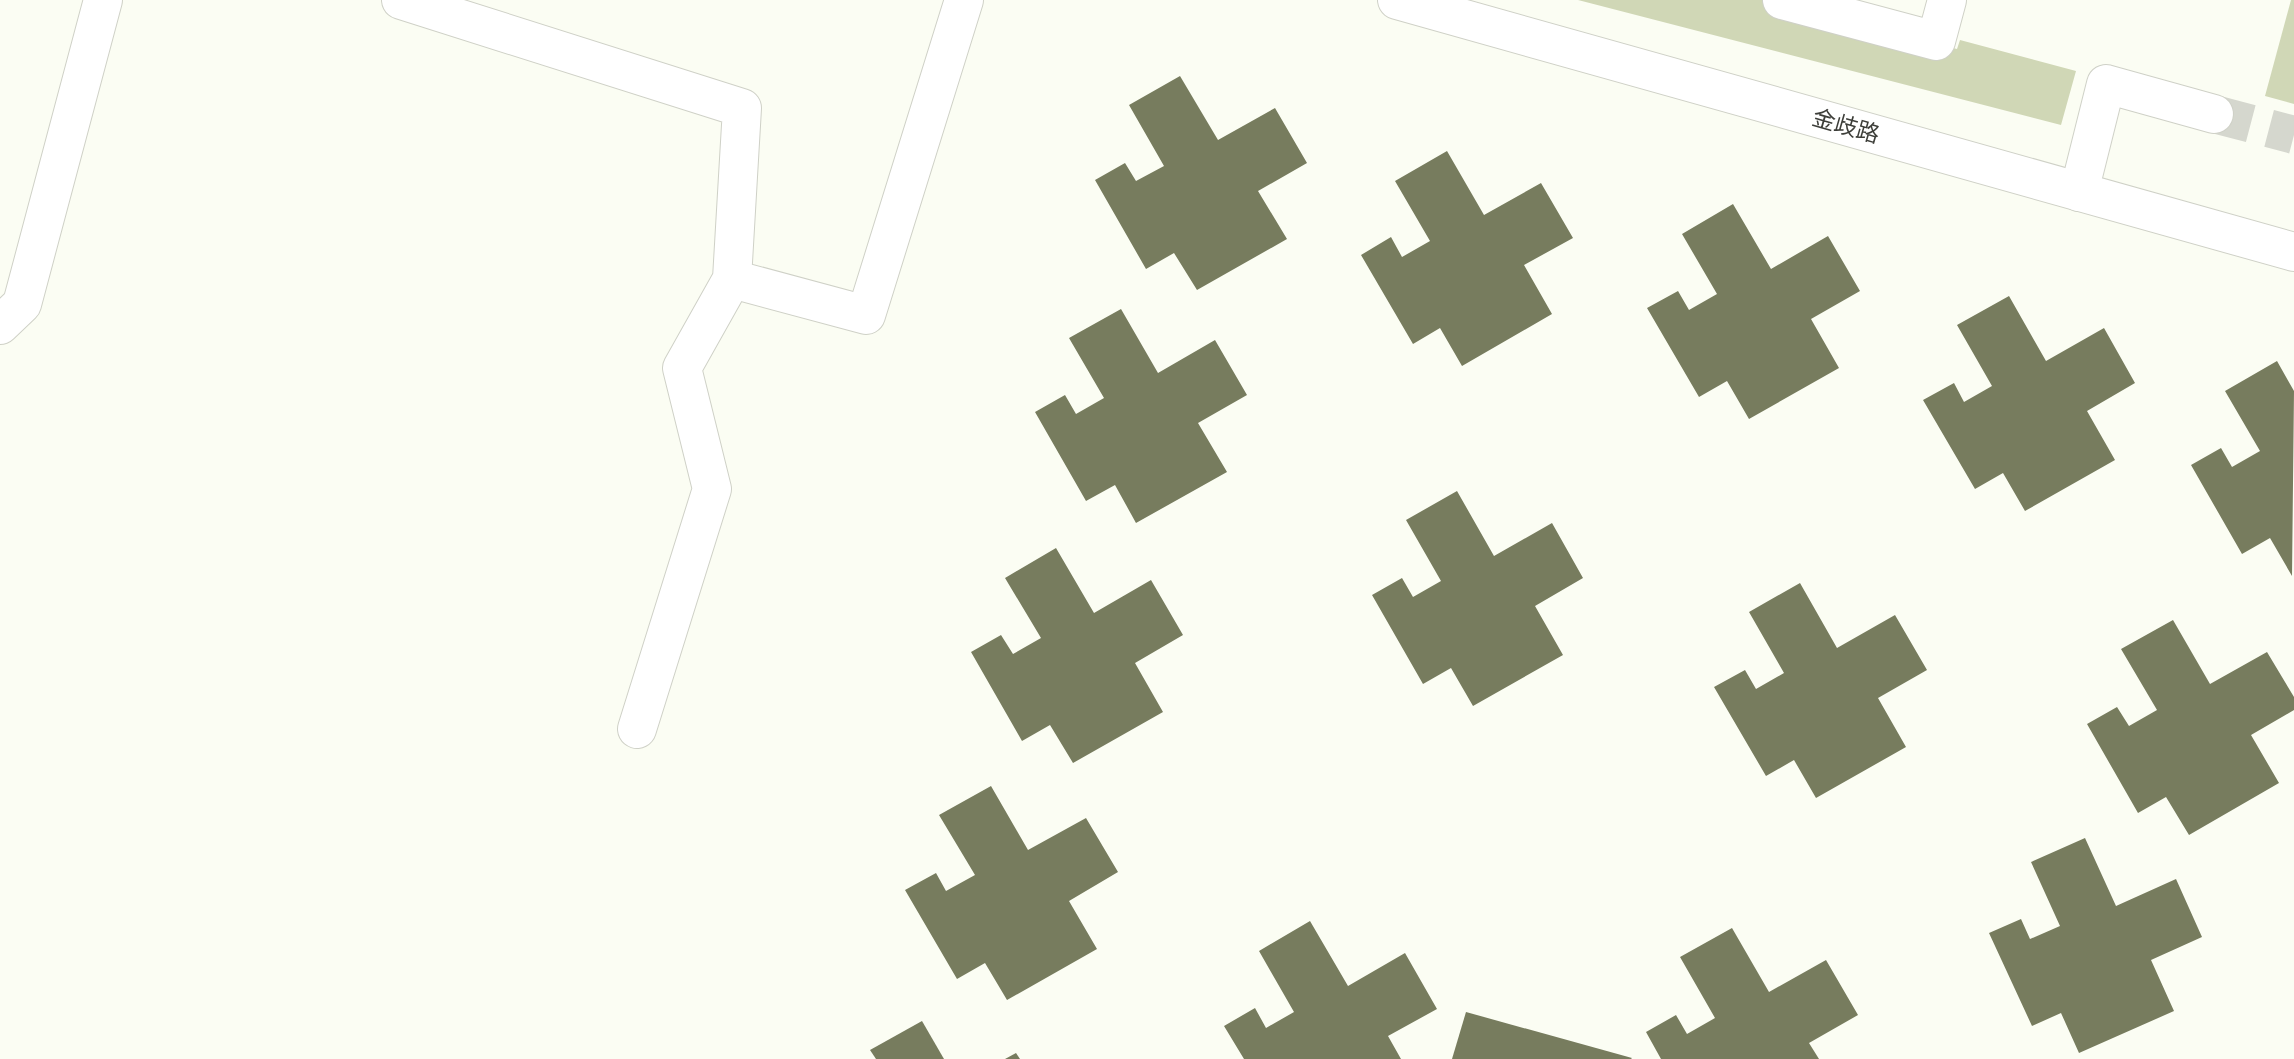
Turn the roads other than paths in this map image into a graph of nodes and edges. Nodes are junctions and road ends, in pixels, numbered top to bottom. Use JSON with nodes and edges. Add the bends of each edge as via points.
{"nodes":[{"id":1,"x":103,"y":0,"type":"edge"},
{"id":2,"x":401,"y":0,"type":"edge"},
{"id":3,"x":964,"y":0,"type":"edge"},
{"id":4,"x":1397,"y":0,"type":"edge"},
{"id":5,"x":1782,"y":0,"type":"edge"},
{"id":6,"x":1947,"y":0,"type":"edge"},
{"id":7,"x":1511,"y":15,"type":"edge"},
{"id":8,"x":2214,"y":114,"type":"tunnel mouth"},
{"id":9,"x":2080,"y":192,"type":"junction"},
{"id":10,"x":2294,"y":252,"type":"edge"},
{"id":11,"x":732,"y":279,"type":"junction"},
{"id":12,"x":0,"y":325,"type":"edge"},
{"id":13,"x":637,"y":729,"type":"dead end"}],
"edges":[{"from":1,"to":12,"type":"street","via":[[22,304]]},
{"from":2,"to":11,"type":"street","via":[[742,108]]},
{"from":3,"to":11,"type":"street","via":[[866,315]]},
{"from":4,"to":7,"type":"street","name":"金歧路"},
{"from":5,"to":6,"type":"street","via":[[1936,41]]},
{"from":7,"to":9,"type":"street","name":"金歧路"},
{"from":8,"to":9,"type":"street","via":[[2106,84]]},
{"from":9,"to":10,"type":"street","name":"金歧路"},
{"from":11,"to":13,"type":"street","via":[[682,368],[712,489]]}]}
